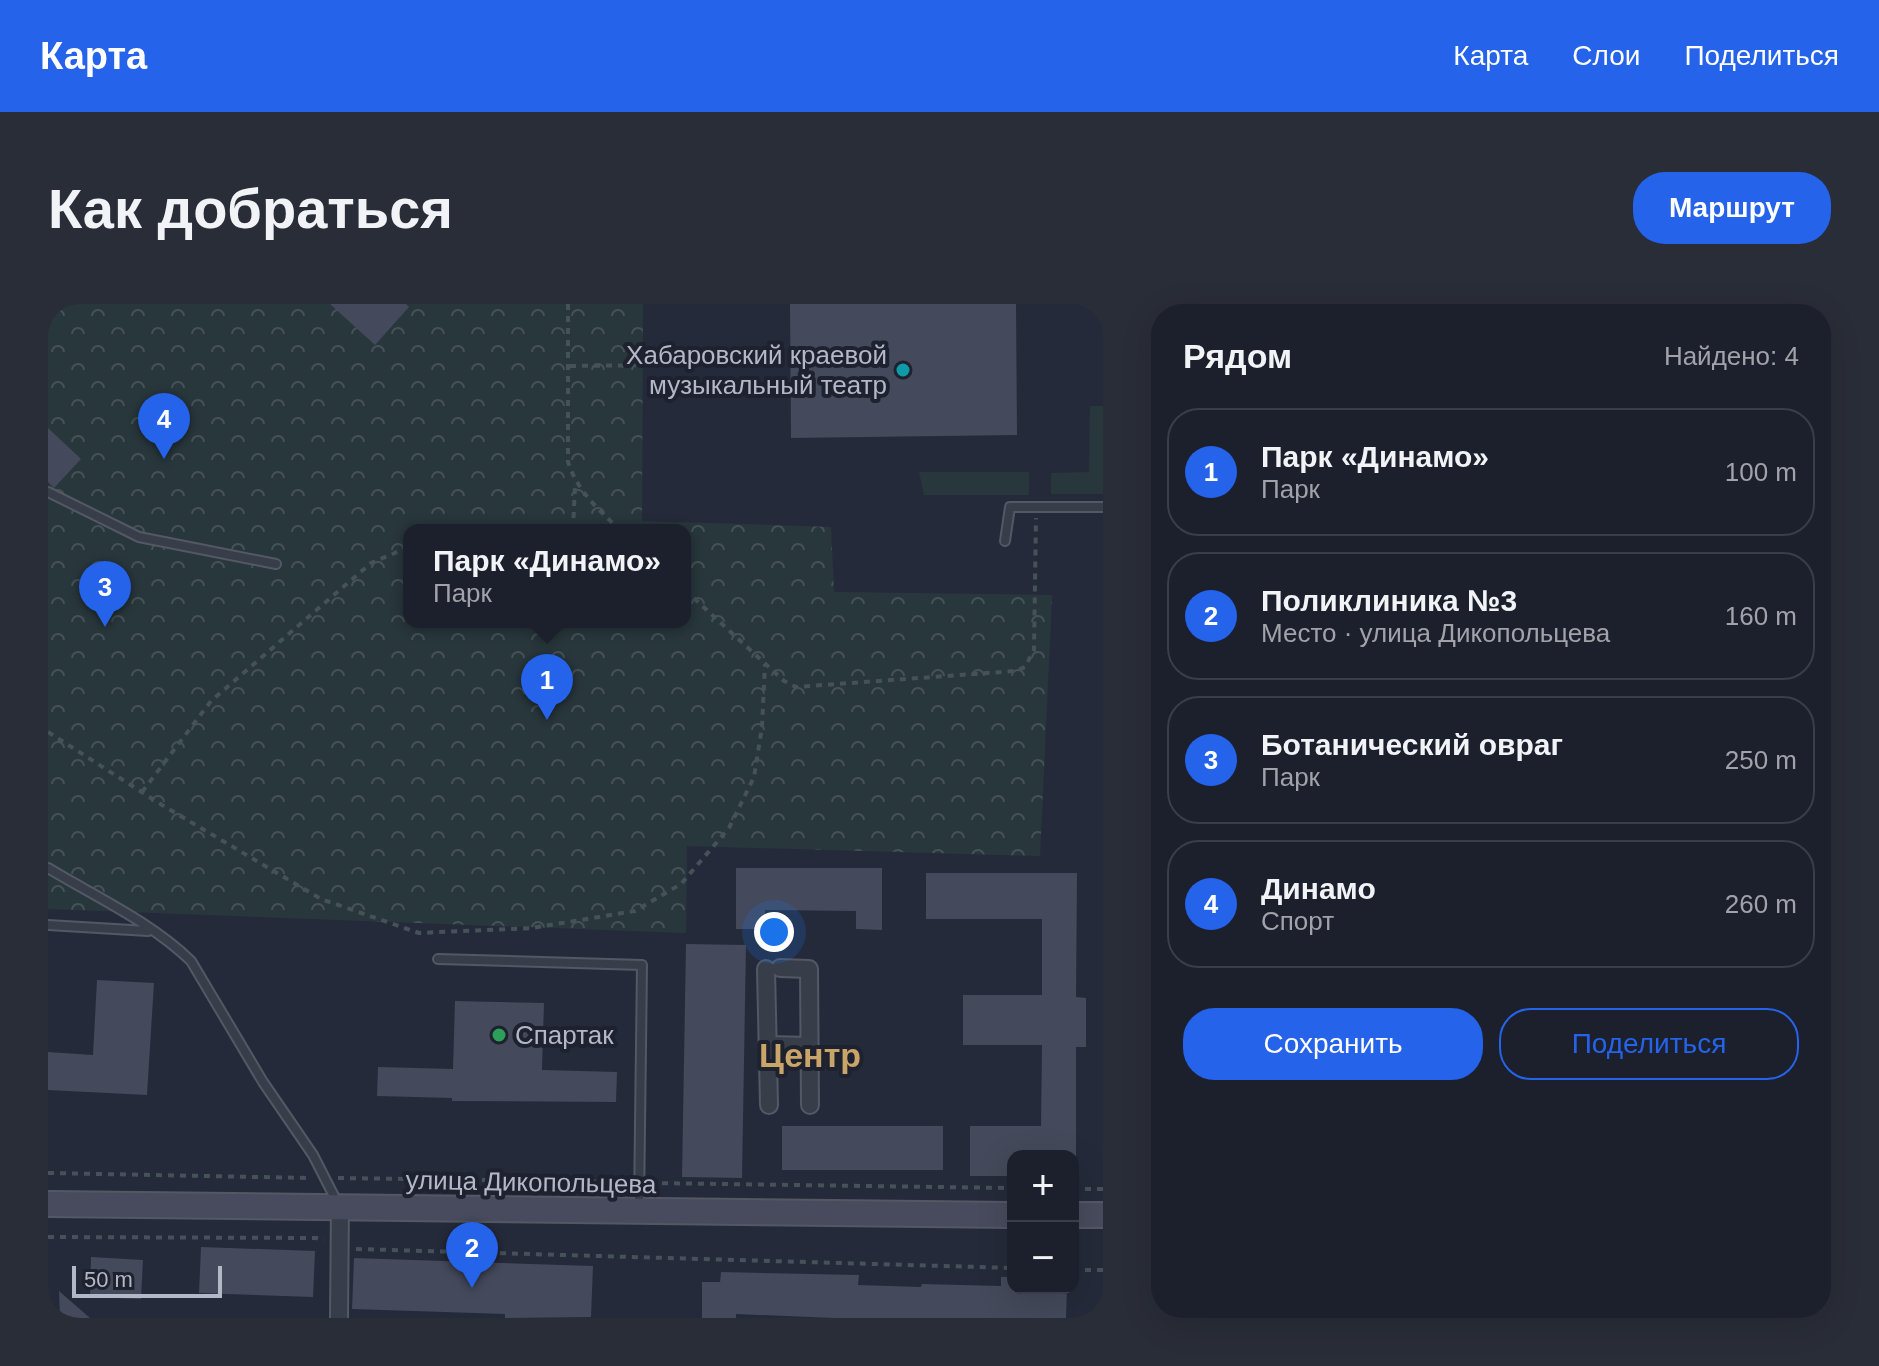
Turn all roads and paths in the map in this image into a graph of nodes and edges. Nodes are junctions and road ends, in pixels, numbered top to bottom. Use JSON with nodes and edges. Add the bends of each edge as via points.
{"nodes":[{"id":1,"x":568,"y":304,"type":"edge"},
{"id":2,"x":662,"y":365,"type":"dead end"},
{"id":3,"x":570,"y":366,"type":"junction"},
{"id":4,"x":575,"y":483,"type":"junction"},
{"id":5,"x":48,"y":492,"type":"edge"},
{"id":6,"x":1036,"y":507,"type":"junction"},
{"id":7,"x":1103,"y":507,"type":"edge"},
{"id":8,"x":573,"y":524,"type":"edge"},
{"id":9,"x":614,"y":524,"type":"edge"},
{"id":10,"x":1005,"y":541,"type":"dead end"},
{"id":11,"x":403,"y":550,"type":"edge"},
{"id":12,"x":276,"y":564,"type":"dead end"},
{"id":13,"x":691,"y":596,"type":"edge"},
{"id":14,"x":765,"y":664,"type":"junction"},
{"id":15,"x":48,"y":732,"type":"edge"},
{"id":16,"x":142,"y":792,"type":"junction"},
{"id":17,"x":48,"y":868,"type":"edge"},
{"id":18,"x":48,"y":925,"type":"edge"},
{"id":19,"x":153,"y":931,"type":"junction"},
{"id":20,"x":438,"y":959,"type":"dead end"},
{"id":21,"x":768,"y":1045,"type":"junction"},
{"id":22,"x":810,"y":1046,"type":"junction"},
{"id":23,"x":769,"y":1105,"type":"dead end"},
{"id":24,"x":810,"y":1105,"type":"dead end"},
{"id":25,"x":48,"y":1173,"type":"edge"},
{"id":26,"x":325,"y":1178,"type":"junction"},
{"id":27,"x":639,"y":1182,"type":"junction"},
{"id":28,"x":1007,"y":1188,"type":"edge"},
{"id":29,"x":1079,"y":1189,"type":"edge"},
{"id":30,"x":1103,"y":1189,"type":"edge"},
{"id":31,"x":48,"y":1204,"type":"edge"},
{"id":32,"x":340,"y":1206,"type":"junction"},
{"id":33,"x":638,"y":1212,"type":"junction"},
{"id":34,"x":1007,"y":1215,"type":"edge"},
{"id":35,"x":1079,"y":1215,"type":"edge"},
{"id":36,"x":1103,"y":1215,"type":"edge"},
{"id":37,"x":48,"y":1237,"type":"edge"},
{"id":38,"x":339,"y":1244,"type":"junction"},
{"id":39,"x":1007,"y":1268,"type":"edge"},
{"id":40,"x":1079,"y":1270,"type":"edge"},
{"id":41,"x":1103,"y":1270,"type":"edge"},
{"id":42,"x":339,"y":1318,"type":"edge"}],
"edges":[{"from":1,"to":3,"type":"path"},
{"from":2,"to":3,"type":"path"},
{"from":3,"to":4,"type":"path","via":[[568,462]]},
{"from":4,"to":8,"type":"path"},
{"from":4,"to":9,"type":"path"},
{"from":5,"to":12,"type":"lane","via":[[139,537]]},
{"from":6,"to":7,"type":"lane"},
{"from":6,"to":10,"type":"lane","via":[[1010,507]]},
{"from":6,"to":14,"type":"path","via":[[1034,650],[1025,667],[796,687]]},
{"from":11,"to":16,"type":"path","via":[[371,563],[211,701]]},
{"from":13,"to":14,"type":"path"},
{"from":14,"to":16,"type":"path","via":[[754,777],[729,828],[681,884],[635,911],[532,928],[419,933],[321,899]]},
{"from":15,"to":16,"type":"path"},
{"from":17,"to":19,"type":"lane"},
{"from":18,"to":19,"type":"lane"},
{"from":19,"to":26,"type":"lane","via":[[191,961]]},
{"from":20,"to":27,"type":"lane","via":[[642,965]]},
{"from":21,"to":22,"type":"street"},
{"from":21,"to":22,"type":"street","via":[[773,968],[809,969]]},
{"from":21,"to":23,"type":"street"},
{"from":22,"to":24,"type":"street"},
{"from":25,"to":26,"type":"path"},
{"from":26,"to":27,"type":"path"},
{"from":26,"to":32,"type":"lane"},
{"from":27,"to":28,"type":"path"},
{"from":27,"to":33,"type":"lane"},
{"from":29,"to":30,"type":"path"},
{"from":31,"to":32,"type":"main road","name":"улица Дикопольцева"},
{"from":32,"to":33,"type":"main road","name":"улица Дикопольцева"},
{"from":32,"to":38,"type":"street"},
{"from":33,"to":34,"type":"main road","name":"улица Дикопольцева"},
{"from":35,"to":36,"type":"main road"},
{"from":37,"to":38,"type":"path","via":[[316,1238]]},
{"from":38,"to":39,"type":"path","via":[[355,1249]]},
{"from":38,"to":42,"type":"street"},
{"from":40,"to":41,"type":"path"}]}
